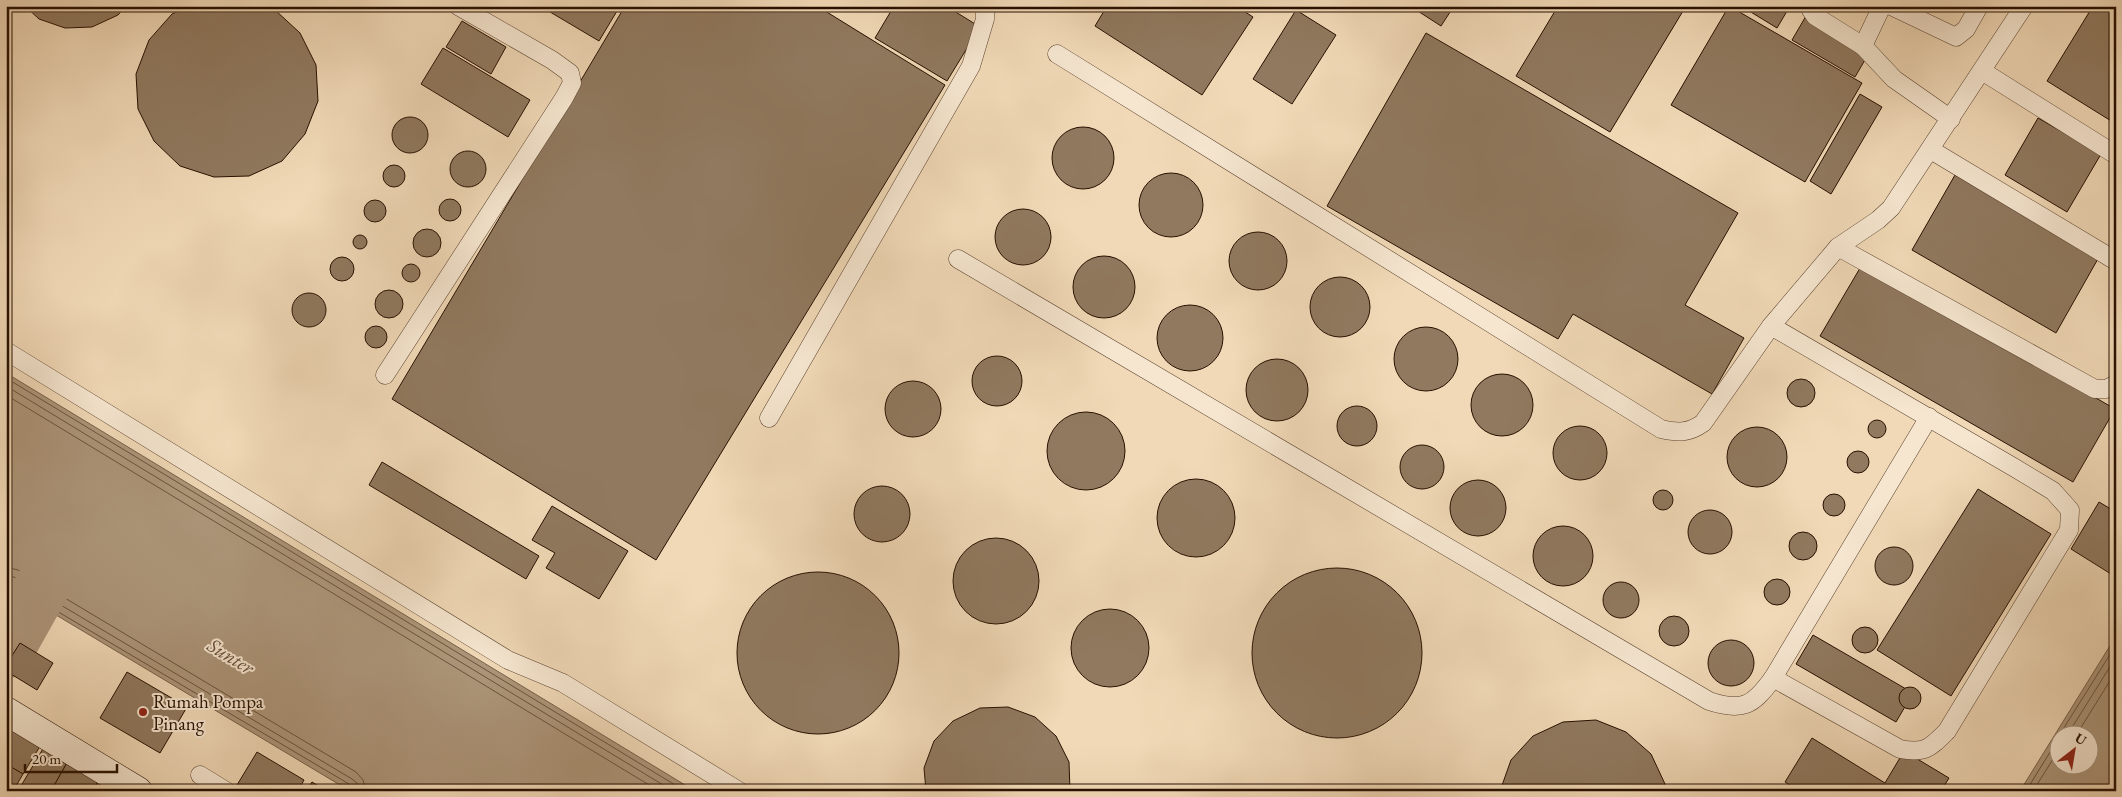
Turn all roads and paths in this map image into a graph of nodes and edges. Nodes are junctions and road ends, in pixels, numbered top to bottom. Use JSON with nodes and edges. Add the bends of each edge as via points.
{"nodes":[{"id":1,"x":458,"y":6,"type":"edge"},
{"id":2,"x":985,"y":6,"type":"edge"},
{"id":3,"x":1813,"y":6,"type":"edge"},
{"id":4,"x":1882,"y":6,"type":"edge"},
{"id":5,"x":1891,"y":6,"type":"edge"},
{"id":6,"x":1979,"y":6,"type":"edge"},
{"id":7,"x":2024,"y":6,"type":"edge"},
{"id":8,"x":1863,"y":46,"type":"junction"},
{"id":9,"x":1057,"y":54,"type":"dead end"},
{"id":10,"x":1982,"y":71,"type":"junction"},
{"id":11,"x":1951,"y":120,"type":"junction"},
{"id":12,"x":1931,"y":150,"type":"junction"},
{"id":13,"x":2116,"y":155,"type":"edge"},
{"id":14,"x":1838,"y":246,"type":"junction"},
{"id":15,"x":958,"y":259,"type":"dead end"},
{"id":16,"x":2116,"y":261,"type":"edge"},
{"id":17,"x":1771,"y":326,"type":"junction"},
{"id":18,"x":6,"y":351,"type":"edge"},
{"id":19,"x":385,"y":375,"type":"dead end"},
{"id":20,"x":2116,"y":384,"type":"edge"},
{"id":21,"x":769,"y":418,"type":"dead end"},
{"id":22,"x":1929,"y":418,"type":"junction"},
{"id":23,"x":1773,"y":678,"type":"junction"},
{"id":24,"x":8,"y":715,"type":"edge"},
{"id":25,"x":200,"y":775,"type":"dead end"},
{"id":26,"x":138,"y":791,"type":"edge"},
{"id":27,"x":226,"y":791,"type":"edge"},
{"id":28,"x":739,"y":791,"type":"edge"}],
"edges":[{"from":1,"to":19,"type":"lane","via":[[552,60],[570,73],[572,83]]},
{"from":2,"to":21,"type":"lane","via":[[985,19],[971,66]]},
{"from":3,"to":8,"type":"lane","via":[[1811,10],[1815,16]]},
{"from":4,"to":8,"type":"lane"},
{"from":5,"to":6,"type":"lane","via":[[1956,36],[1966,29]]},
{"from":7,"to":10,"type":"lane"},
{"from":8,"to":11,"type":"lane","via":[[1894,79]]},
{"from":9,"to":17,"type":"lane","via":[[1661,429],[1678,433],[1693,430],[1703,423]]},
{"from":10,"to":11,"type":"lane"},
{"from":10,"to":13,"type":"lane"},
{"from":11,"to":12,"type":"lane"},
{"from":12,"to":14,"type":"lane","via":[[1891,208]]},
{"from":12,"to":16,"type":"lane"},
{"from":14,"to":17,"type":"lane"},
{"from":14,"to":20,"type":"lane","via":[[2095,389],[2106,390]]},
{"from":15,"to":23,"type":"lane","via":[[1709,701],[1727,707],[1747,706],[1762,695]]},
{"from":17,"to":22,"type":"lane"},
{"from":18,"to":28,"type":"lane","via":[[508,660],[563,683]]},
{"from":22,"to":23,"type":"lane"},
{"from":22,"to":23,"type":"lane","via":[[2053,491],[2070,510],[2069,530],[1947,731],[1926,750],[1900,749]]},
{"from":24,"to":26,"type":"street"},
{"from":25,"to":27,"type":"lane"}]}
